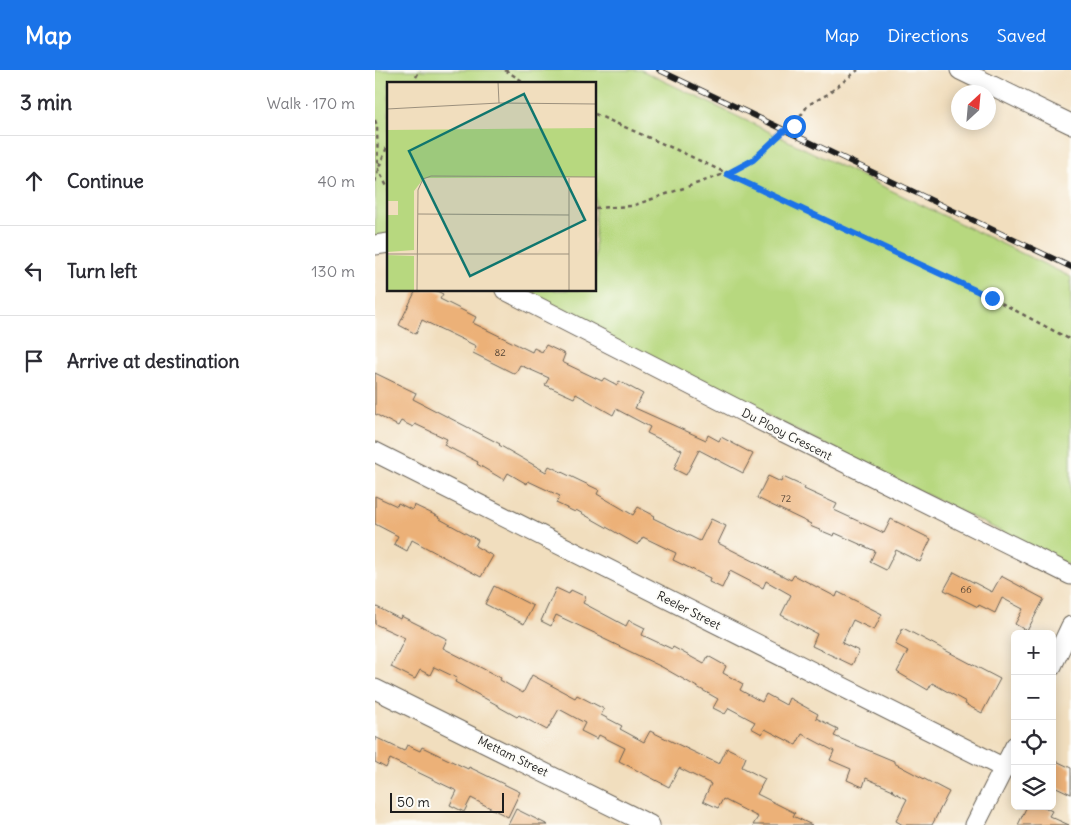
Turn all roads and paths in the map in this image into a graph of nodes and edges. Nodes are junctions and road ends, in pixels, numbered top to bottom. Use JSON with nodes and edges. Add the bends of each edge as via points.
{"nodes":[{"id":1,"x":420,"y":70,"type":"edge"},
{"id":2,"x":505,"y":70,"type":"edge"},
{"id":3,"x":858,"y":70,"type":"edge"},
{"id":4,"x":960,"y":70,"type":"edge"},
{"id":5,"x":413,"y":82,"type":"edge"},
{"id":6,"x":524,"y":82,"type":"edge"},
{"id":7,"x":596,"y":114,"type":"edge"},
{"id":8,"x":375,"y":120,"type":"edge"},
{"id":9,"x":1071,"y":124,"type":"edge"},
{"id":10,"x":387,"y":147,"type":"edge"},
{"id":11,"x":378,"y":170,"type":"junction"},
{"id":12,"x":727,"y":174,"type":"junction"},
{"id":13,"x":375,"y":182,"type":"edge"},
{"id":14,"x":387,"y":186,"type":"edge"},
{"id":15,"x":596,"y":208,"type":"edge"},
{"id":16,"x":507,"y":291,"type":"edge"},
{"id":17,"x":1071,"y":340,"type":"edge"},
{"id":18,"x":375,"y":452,"type":"edge"},
{"id":19,"x":1071,"y":576,"type":"edge"},
{"id":20,"x":1071,"y":626,"type":"edge"},
{"id":21,"x":1056,"y":658,"type":"edge"},
{"id":22,"x":375,"y":688,"type":"edge"},
{"id":23,"x":1011,"y":754,"type":"edge"},
{"id":24,"x":1004,"y":768,"type":"junction"},
{"id":25,"x":650,"y":825,"type":"edge"},
{"id":26,"x":975,"y":825,"type":"edge"}],
"edges":[{"from":1,"to":5,"type":"path"},
{"from":2,"to":6,"type":"path"},
{"from":3,"to":12,"type":"path","via":[[808,105],[794,126],[785,130],[753,160]]},
{"from":4,"to":9,"type":"street"},
{"from":7,"to":12,"type":"path"},
{"from":8,"to":11,"type":"path"},
{"from":10,"to":11,"type":"path"},
{"from":11,"to":13,"type":"path"},
{"from":11,"to":14,"type":"path"},
{"from":12,"to":15,"type":"path","via":[[632,206]]},
{"from":12,"to":17,"type":"path","via":[[992,298]]},
{"from":16,"to":19,"type":"street","name":"Du Plooy Crescent"},
{"from":18,"to":24,"type":"street","name":"Reeler Street"},
{"from":20,"to":21,"type":"street"},
{"from":22,"to":25,"type":"street","name":"Mettam Street"},
{"from":23,"to":24,"type":"street"},
{"from":24,"to":26,"type":"street"}]}
